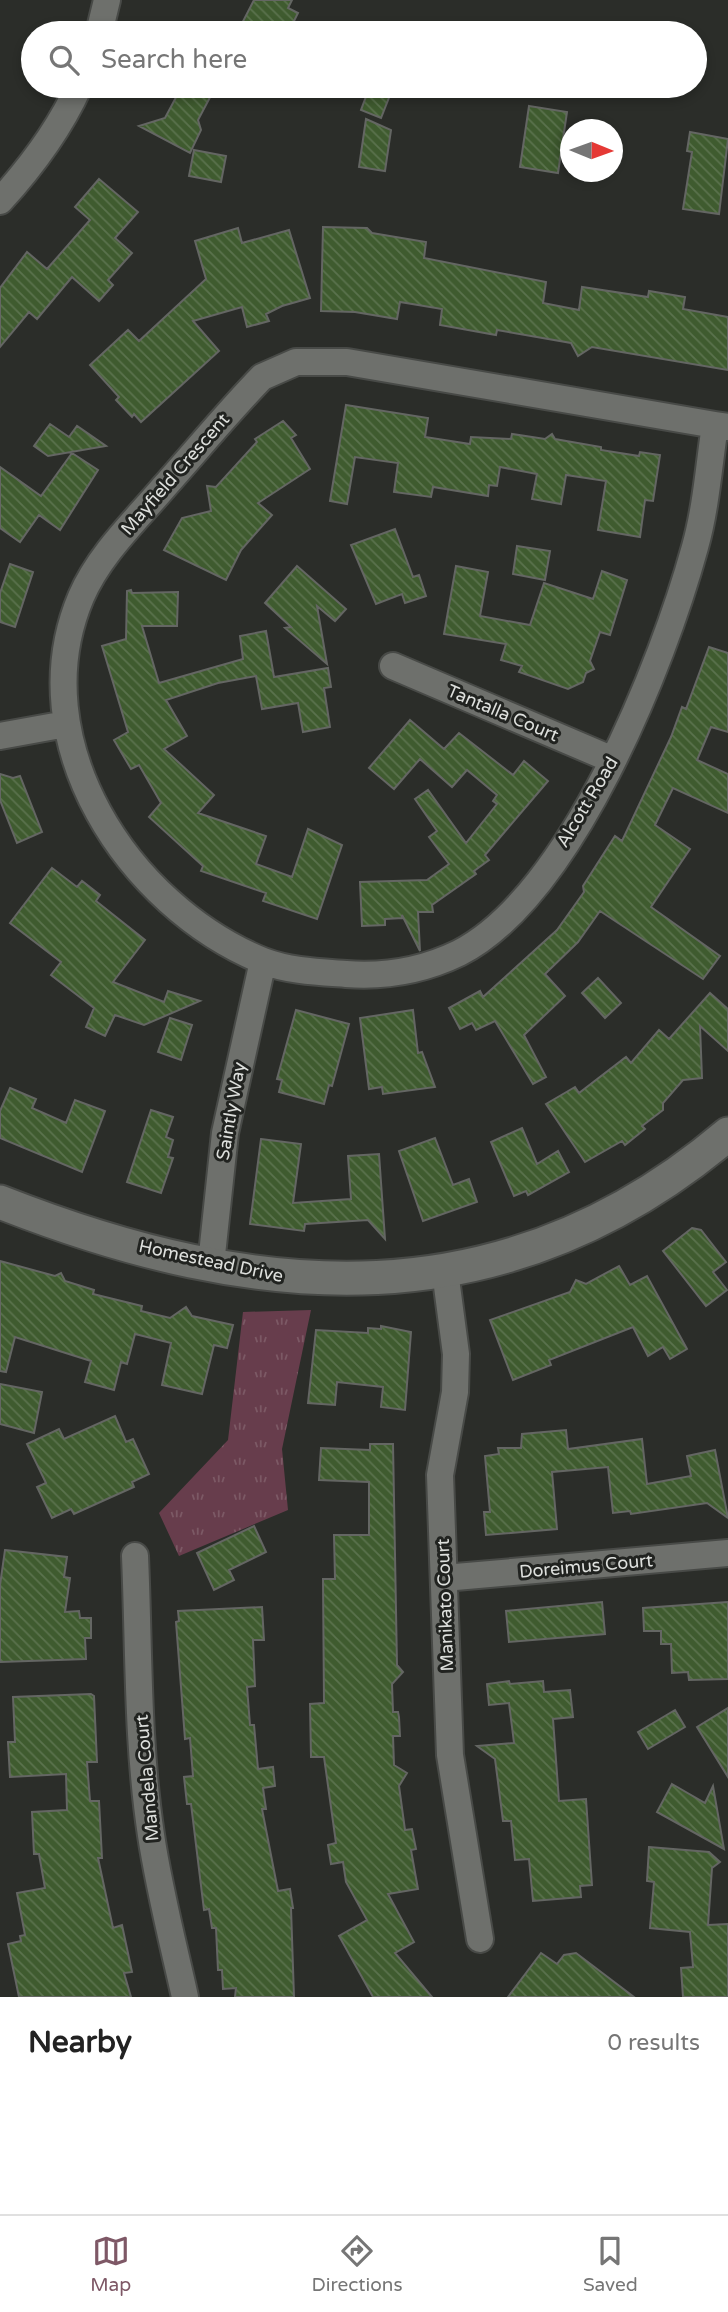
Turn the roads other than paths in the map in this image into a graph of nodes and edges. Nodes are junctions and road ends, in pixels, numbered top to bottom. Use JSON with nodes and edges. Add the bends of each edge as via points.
{"nodes":[{"id":1,"x":107,"y":0,"type":"edge"},
{"id":2,"x":102,"y":21,"type":"edge"},
{"id":3,"x":73,"y":98,"type":"edge"},
{"id":4,"x":0,"y":201,"type":"edge"},
{"id":5,"x":722,"y":426,"type":"edge"},
{"id":6,"x":393,"y":666,"type":"dead end"},
{"id":7,"x":66,"y":724,"type":"junction"},
{"id":8,"x":0,"y":736,"type":"edge"},
{"id":9,"x":613,"y":760,"type":"junction"},
{"id":10,"x":263,"y":961,"type":"junction"},
{"id":11,"x":728,"y":1134,"type":"edge"},
{"id":12,"x":0,"y":1202,"type":"edge"},
{"id":13,"x":211,"y":1264,"type":"junction"},
{"id":14,"x":445,"y":1271,"type":"junction"},
{"id":15,"x":728,"y":1553,"type":"edge"},
{"id":16,"x":135,"y":1556,"type":"dead end"},
{"id":17,"x":443,"y":1578,"type":"junction"},
{"id":18,"x":480,"y":1939,"type":"dead end"},
{"id":19,"x":185,"y":1997,"type":"edge"}],
"edges":[{"from":1,"to":2,"type":"street"},
{"from":3,"to":4,"type":"street","via":[[32,165]]},
{"from":5,"to":7,"type":"street","name":"Mayfield Crescent","via":[[347,362],[320,360],[278,368],[246,394],[93,572],[80,598],[65,663]]},
{"from":5,"to":9,"type":"street","name":"Alcott Road","via":[[683,588]]},
{"from":6,"to":9,"type":"street","name":"Tantalla Court"},
{"from":7,"to":8,"type":"street"},
{"from":7,"to":10,"type":"street","name":"Mayfield Crescent","via":[[92,802],[143,875],[203,927]]},
{"from":9,"to":10,"type":"street","name":"Alcott Road","via":[[530,894],[510,917],[459,953],[398,974],[288,968]]},
{"from":10,"to":13,"type":"street","name":"Saintly Way","via":[[227,1121]]},
{"from":11,"to":14,"type":"street","name":"Homestead Drive","via":[[689,1167],[599,1223],[541,1246]]},
{"from":12,"to":13,"type":"street","name":"Homestead Drive","via":[[74,1228]]},
{"from":13,"to":14,"type":"street","name":"Homestead Drive","via":[[291,1277],[349,1280]]},
{"from":14,"to":17,"type":"street","name":"Manikato Court","via":[[456,1354],[455,1392],[440,1475]]},
{"from":15,"to":17,"type":"street","name":"Doreimus Court"},
{"from":16,"to":19,"type":"street","name":"Mandela Court","via":[[150,1832]]},
{"from":17,"to":18,"type":"street","name":"Manikato Court","via":[[450,1755]]}]}
